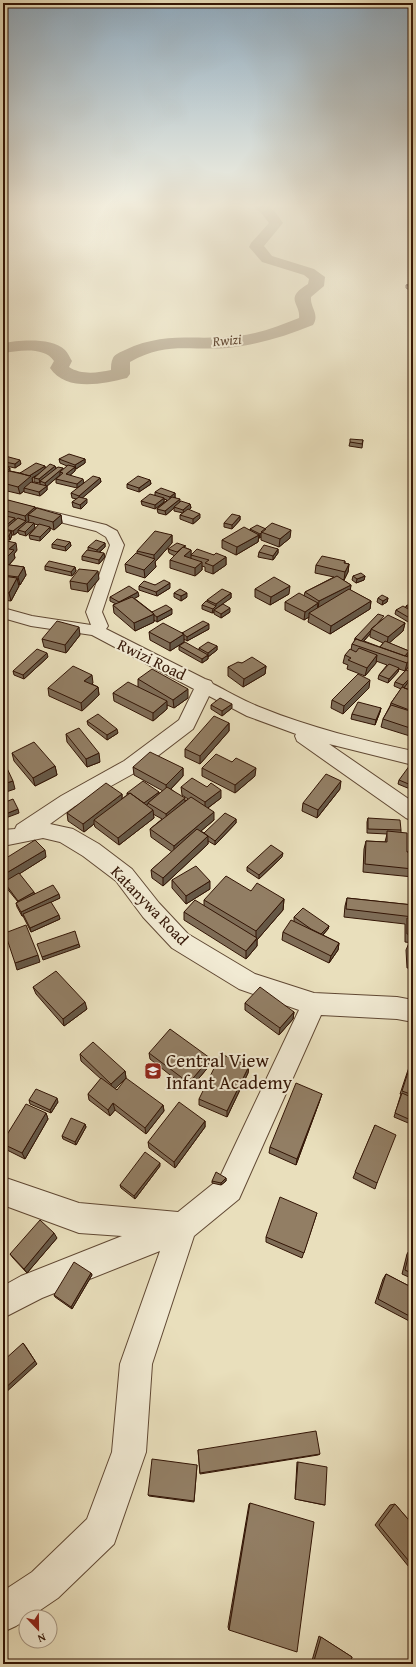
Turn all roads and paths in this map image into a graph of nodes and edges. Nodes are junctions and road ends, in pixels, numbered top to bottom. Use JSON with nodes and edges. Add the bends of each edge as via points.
{"nodes":[{"id":1,"x":3,"y":504,"type":"edge"},
{"id":2,"x":3,"y":613,"type":"edge"},
{"id":3,"x":96,"y":631,"type":"junction"},
{"id":4,"x":205,"y":685,"type":"junction"},
{"id":5,"x":288,"y":725,"type":"junction"},
{"id":6,"x":413,"y":758,"type":"edge"},
{"id":7,"x":413,"y":813,"type":"edge"},
{"id":8,"x":9,"y":838,"type":"edge"},
{"id":9,"x":314,"y":1004,"type":"junction"},
{"id":10,"x":413,"y":1011,"type":"edge"},
{"id":11,"x":3,"y":1191,"type":"edge"},
{"id":12,"x":183,"y":1227,"type":"junction"},
{"id":13,"x":3,"y":1303,"type":"edge"},
{"id":14,"x":3,"y":1613,"type":"edge"}],
"edges":[{"from":1,"to":3,"type":"street","via":[[101,528],[112,534],[117,545],[96,602],[94,612],[100,626]]},
{"from":2,"to":3,"type":"street","via":[[31,621]]},
{"from":3,"to":4,"type":"street","name":"Rwizi Road"},
{"from":4,"to":5,"type":"street","name":"Rwizi Road","via":[[254,712]]},
{"from":4,"to":8,"type":"street","via":[[186,724],[131,766]]},
{"from":5,"to":6,"type":"street","name":"Rwizi Road","via":[[351,744]]},
{"from":5,"to":7,"type":"street"},
{"from":8,"to":9,"type":"street","name":"Katanywa Road","via":[[43,830],[66,834],[124,875],[151,910],[180,941],[248,982]]},
{"from":9,"to":10,"type":"street","name":"Katanywa Road"},
{"from":9,"to":12,"type":"street","via":[[230,1189]]},
{"from":11,"to":12,"type":"street","via":[[79,1218]]},
{"from":12,"to":13,"type":"street","via":[[32,1287]]},
{"from":12,"to":14,"type":"street","via":[[136,1364],[129,1452],[101,1531],[45,1585]]}]}
